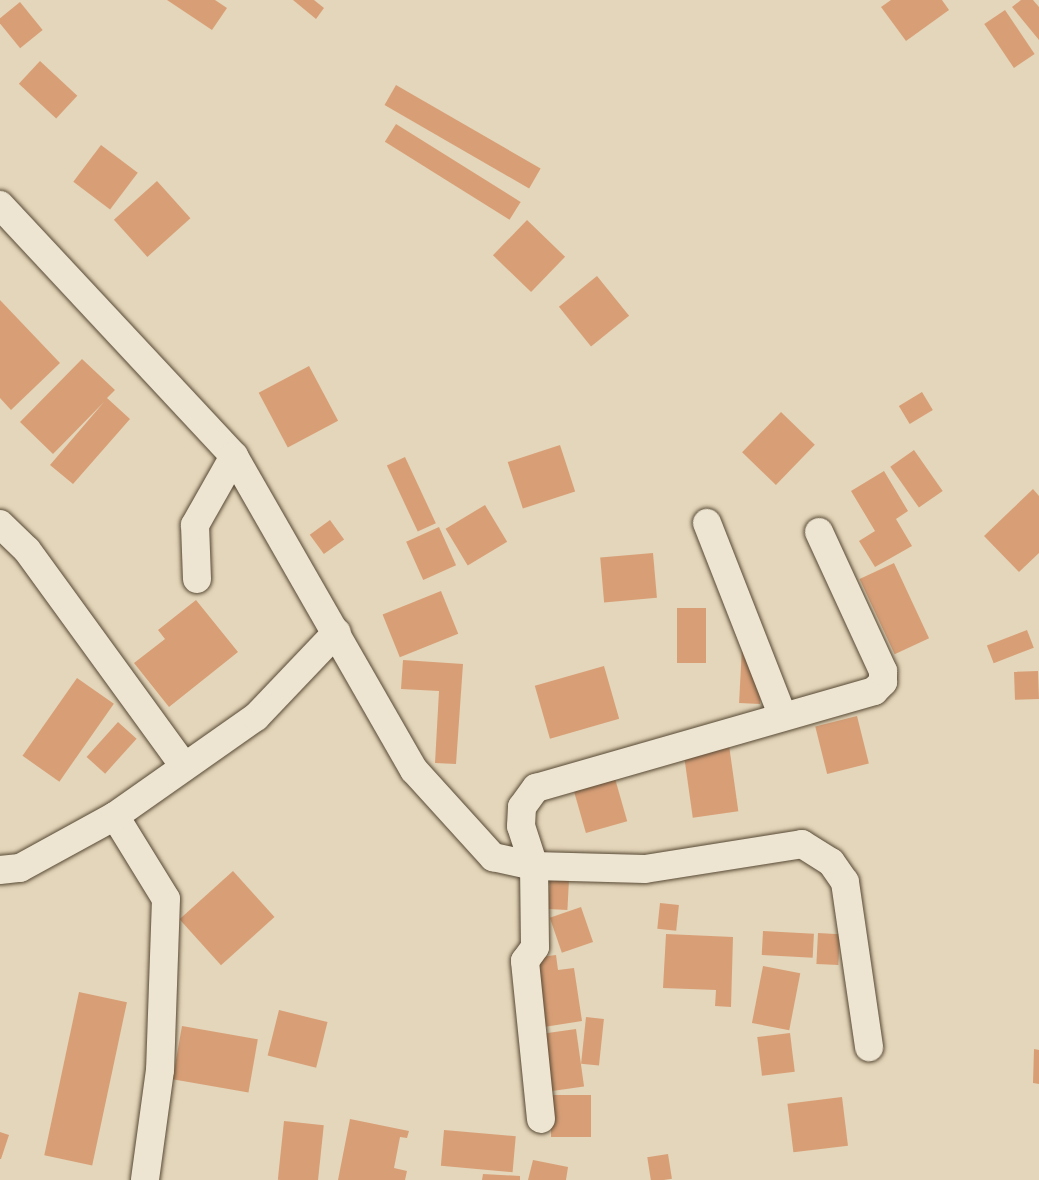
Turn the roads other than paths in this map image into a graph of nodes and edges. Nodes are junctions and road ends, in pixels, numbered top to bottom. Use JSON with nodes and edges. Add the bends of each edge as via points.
{"nodes":[{"id":1,"x":0,"y":205,"type":"edge"},
{"id":2,"x":234,"y":456,"type":"junction"},
{"id":3,"x":707,"y":523,"type":"dead end"},
{"id":4,"x":0,"y":524,"type":"edge"},
{"id":5,"x":819,"y":532,"type":"dead end"},
{"id":6,"x":197,"y":579,"type":"dead end"},
{"id":7,"x":337,"y":632,"type":"junction"},
{"id":8,"x":783,"y":717,"type":"junction"},
{"id":9,"x":184,"y":766,"type":"junction"},
{"id":10,"x":115,"y":816,"type":"junction"},
{"id":11,"x":534,"y":866,"type":"junction"},
{"id":12,"x":0,"y":870,"type":"edge"},
{"id":13,"x":869,"y":1047,"type":"dead end"},
{"id":14,"x":541,"y":1119,"type":"dead end"},
{"id":15,"x":145,"y":1180,"type":"edge"}],
"edges":[{"from":1,"to":2,"type":"street"},
{"from":2,"to":6,"type":"street","via":[[195,525]]},
{"from":2,"to":7,"type":"street"},
{"from":3,"to":8,"type":"street"},
{"from":4,"to":9,"type":"street","via":[[27,550]]},
{"from":5,"to":8,"type":"street","via":[[883,671],[883,682],[874,691]]},
{"from":7,"to":9,"type":"street","via":[[256,717]]},
{"from":7,"to":11,"type":"street","via":[[414,770],[493,857]]},
{"from":8,"to":11,"type":"street","via":[[536,788],[522,807],[521,826]]},
{"from":9,"to":10,"type":"street"},
{"from":10,"to":12,"type":"street","via":[[20,868]]},
{"from":10,"to":15,"type":"street","via":[[166,899],[160,1070]]},
{"from":11,"to":13,"type":"street","via":[[645,869],[802,844],[831,862],[845,882]]},
{"from":11,"to":14,"type":"street","via":[[535,947],[525,961]]}]}
